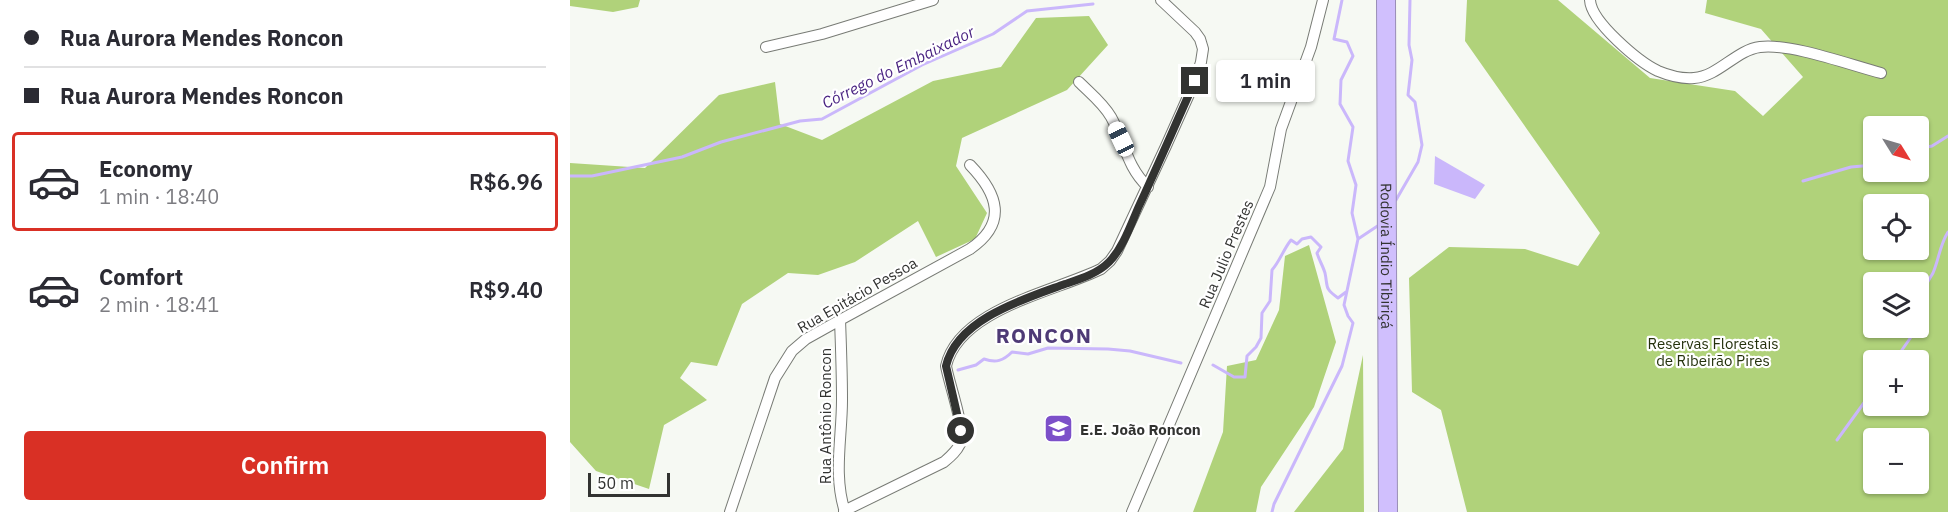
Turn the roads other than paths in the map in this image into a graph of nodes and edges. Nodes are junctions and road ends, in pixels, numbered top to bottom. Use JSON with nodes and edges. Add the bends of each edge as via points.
{"nodes":[{"id":1,"x":933,"y":0,"type":"edge"},
{"id":2,"x":1161,"y":0,"type":"edge"},
{"id":3,"x":1323,"y":0,"type":"edge"},
{"id":4,"x":1386,"y":0,"type":"edge"},
{"id":5,"x":1590,"y":0,"type":"edge"},
{"id":6,"x":766,"y":47,"type":"dead end"},
{"id":7,"x":1881,"y":73,"type":"dead end"},
{"id":8,"x":1078,"y":82,"type":"dead end"},
{"id":9,"x":970,"y":165,"type":"dead end"},
{"id":10,"x":1148,"y":187,"type":"junction"},
{"id":11,"x":840,"y":320,"type":"junction"},
{"id":12,"x":730,"y":512,"type":"edge"},
{"id":13,"x":844,"y":512,"type":"edge"},
{"id":14,"x":1132,"y":512,"type":"edge"},
{"id":15,"x":1388,"y":512,"type":"edge"}],
"edges":[{"from":1,"to":6,"type":"street"},
{"from":2,"to":10,"type":"street","via":[[1195,32],[1203,49],[1195,81]]},
{"from":3,"to":14,"type":"street","name":"Rua Julio Prestes","via":[[1311,47],[1281,129],[1270,187]]},
{"from":4,"to":15,"type":"highway","name":"Rodovia Índio Tibiriçá"},
{"from":5,"to":7,"type":"street","via":[[1596,18],[1625,48],[1656,70],[1676,78],[1708,75],[1759,47],[1785,47]]},
{"from":8,"to":10,"type":"street","via":[[1111,115],[1133,170]]},
{"from":9,"to":11,"type":"street","name":"Rua Epitácio Pessoa","via":[[994,203],[996,216],[982,241]]},
{"from":10,"to":13,"type":"street","via":[[1110,261],[1086,276],[981,320],[955,344],[946,366],[961,431],[955,453]]},
{"from":11,"to":12,"type":"street","name":"Rua Epitácio Pessoa","via":[[806,339],[783,364]]},
{"from":11,"to":13,"type":"street","name":"Rua Antônio Roncon","via":[[843,401],[838,474]]}]}
